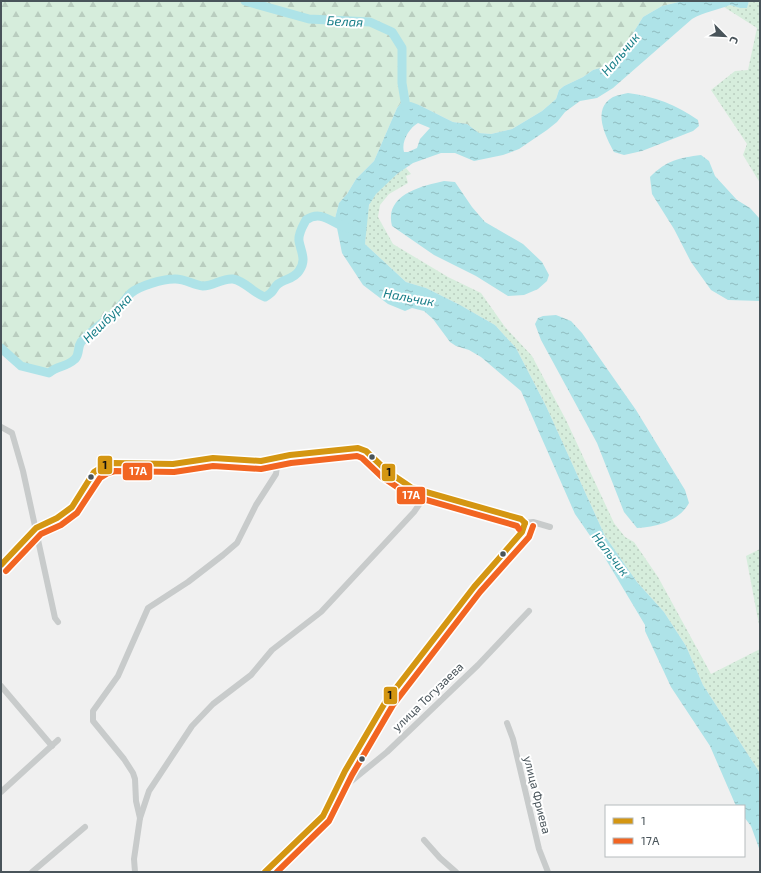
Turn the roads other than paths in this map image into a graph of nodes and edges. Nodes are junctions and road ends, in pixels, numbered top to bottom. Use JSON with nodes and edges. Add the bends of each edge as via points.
{"nodes":[{"id":1,"x":1,"y":427,"type":"edge"},
{"id":2,"x":278,"y":458,"type":"junction"},
{"id":3,"x":427,"y":493,"type":"junction"},
{"id":4,"x":525,"y":523,"type":"junction"},
{"id":5,"x":36,"y":528,"type":"junction"},
{"id":6,"x":550,"y":528,"type":"dead end"},
{"id":7,"x":1,"y":564,"type":"edge"},
{"id":8,"x":529,"y":612,"type":"dead end"},
{"id":9,"x":58,"y":622,"type":"dead end"},
{"id":10,"x":1,"y":686,"type":"edge"},
{"id":11,"x":507,"y":724,"type":"dead end"},
{"id":12,"x":58,"y":740,"type":"dead end"},
{"id":13,"x":52,"y":746,"type":"junction"},
{"id":14,"x":336,"y":789,"type":"junction"},
{"id":15,"x":2,"y":790,"type":"edge"},
{"id":16,"x":140,"y":818,"type":"junction"},
{"id":17,"x":85,"y":826,"type":"dead end"},
{"id":18,"x":424,"y":840,"type":"dead end"},
{"id":19,"x":32,"y":872,"type":"edge"},
{"id":20,"x":135,"y":872,"type":"edge"},
{"id":21,"x":265,"y":872,"type":"edge"},
{"id":22,"x":456,"y":872,"type":"edge"},
{"id":23,"x":548,"y":872,"type":"edge"}],
"edges":[{"from":1,"to":5,"type":"street","via":[[9,431],[13,438]]},
{"from":2,"to":3,"type":"street","via":[[347,448],[362,449],[394,476],[412,488]]},
{"from":2,"to":5,"type":"street","via":[[261,462],[213,458],[173,464],[106,465],[92,474],[69,510]]},
{"from":2,"to":16,"type":"street","via":[[276,474],[236,543],[188,582],[148,608],[118,676],[93,711],[93,721],[124,759],[135,779]]},
{"from":3,"to":4,"type":"street","via":[[521,519]]},
{"from":3,"to":16,"type":"street","via":[[414,512],[321,612],[272,650],[251,675],[213,704],[197,720],[153,784]]},
{"from":4,"to":6,"type":"street","via":[[533,522]]},
{"from":4,"to":14,"type":"street","via":[[522,532],[474,587],[390,696]]},
{"from":5,"to":7,"type":"street"},
{"from":5,"to":9,"type":"street","via":[[55,618]]},
{"from":8,"to":14,"type":"street","name":"улица Тогузаева","via":[[387,752],[343,788]]},
{"from":10,"to":13,"type":"street"},
{"from":11,"to":23,"type":"street","name":"улица Фриева","via":[[513,739],[539,849]]},
{"from":12,"to":13,"type":"street"},
{"from":13,"to":15,"type":"street"},
{"from":14,"to":21,"type":"street","via":[[318,821]]},
{"from":16,"to":20,"type":"street","via":[[134,859]]},
{"from":17,"to":19,"type":"street"},
{"from":18,"to":22,"type":"street"}]}
